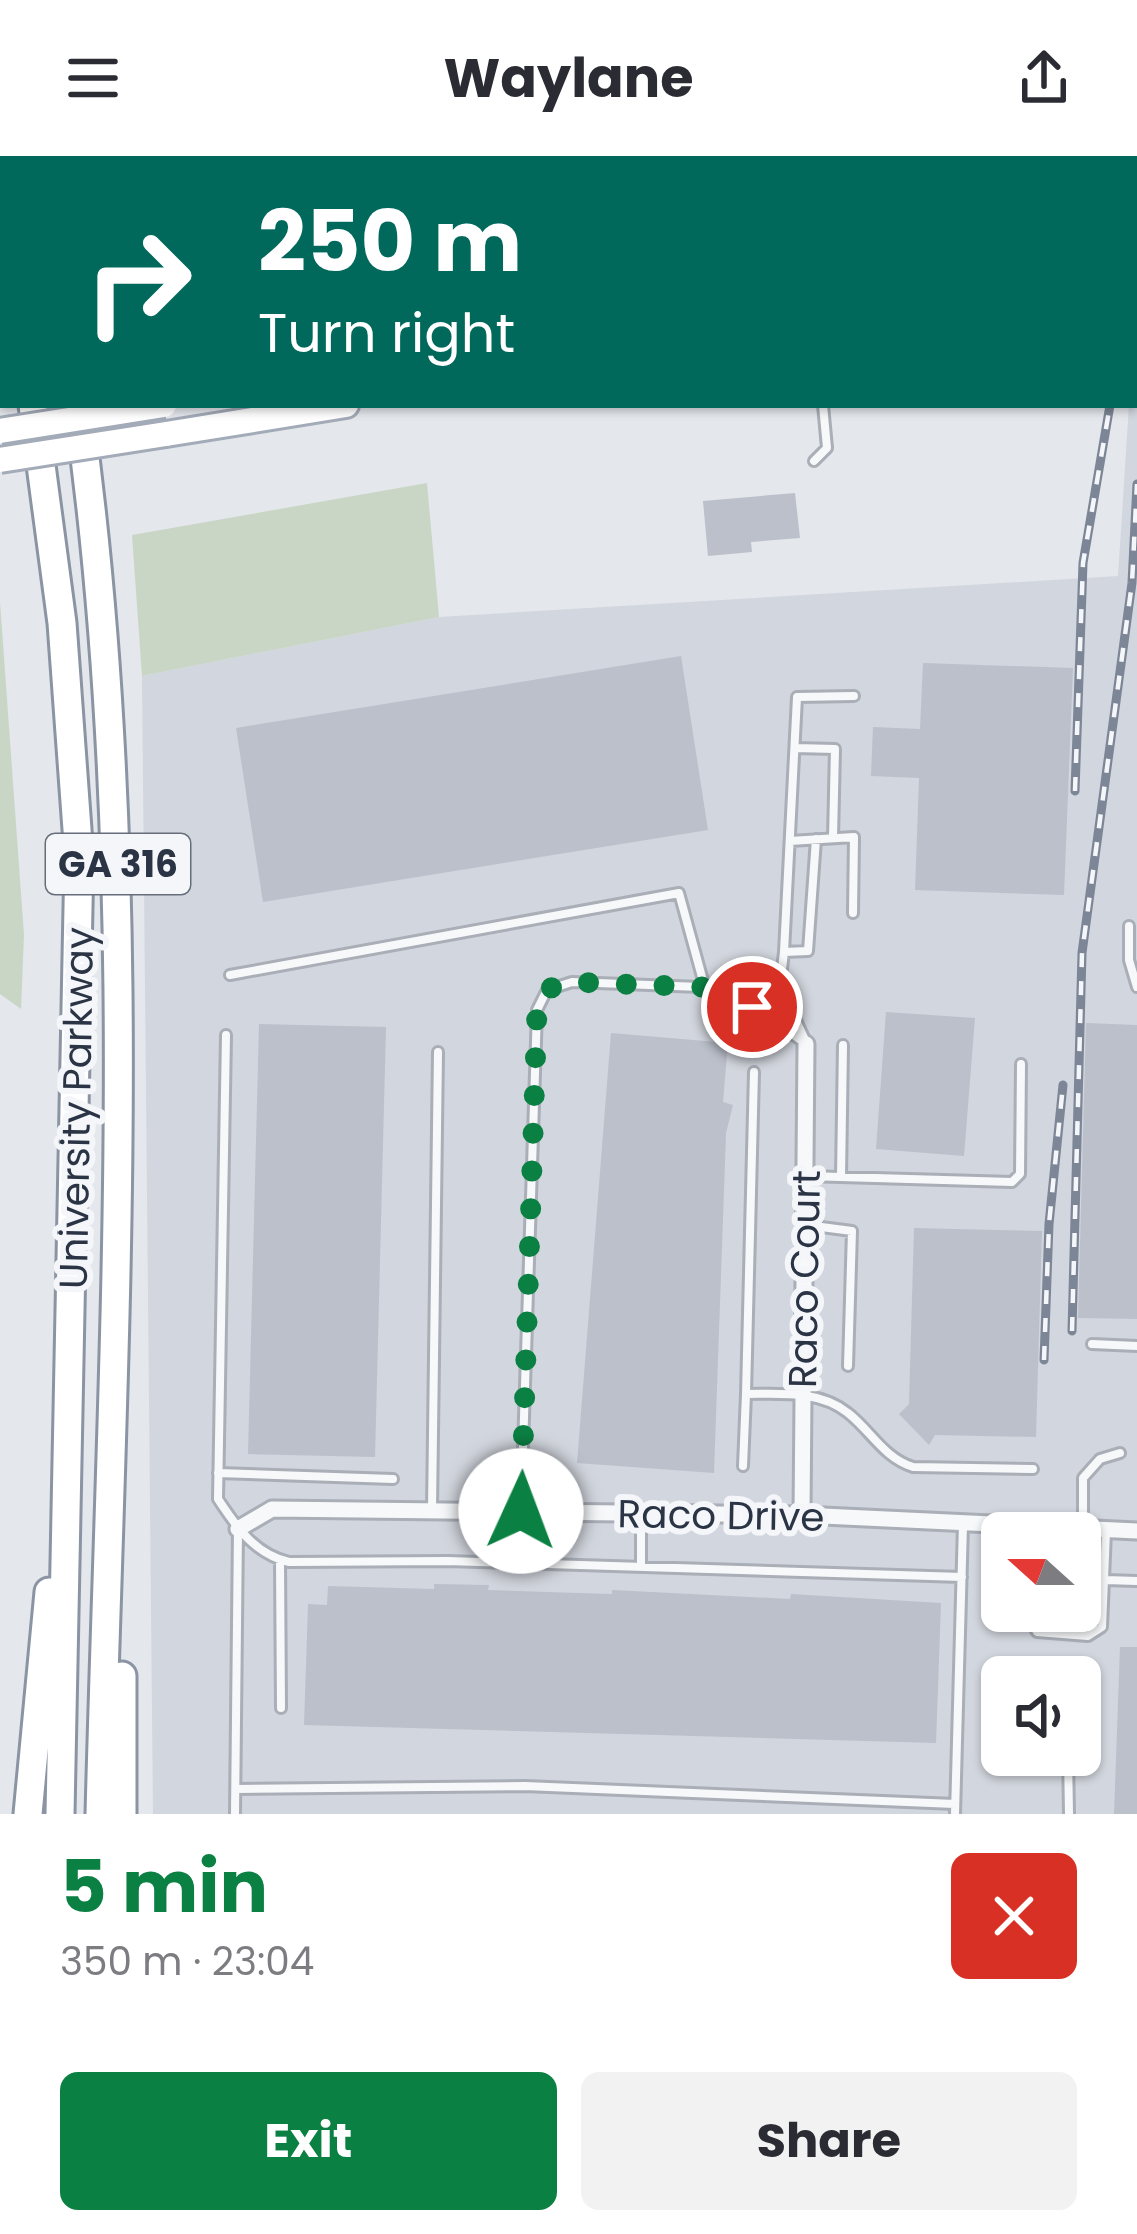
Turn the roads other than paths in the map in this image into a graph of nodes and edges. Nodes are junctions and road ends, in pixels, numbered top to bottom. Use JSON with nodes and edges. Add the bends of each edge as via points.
{"nodes":[{"id":1,"x":33,"y":408,"type":"edge"},
{"id":2,"x":78,"y":408,"type":"edge"},
{"id":3,"x":146,"y":408,"type":"edge"},
{"id":4,"x":327,"y":408,"type":"edge"},
{"id":5,"x":823,"y":408,"type":"edge"},
{"id":6,"x":0,"y":431,"type":"edge"},
{"id":7,"x":0,"y":460,"type":"edge"},
{"id":8,"x":814,"y":461,"type":"dead end"},
{"id":9,"x":854,"y":696,"type":"dead end"},
{"id":10,"x":795,"y":748,"type":"junction"},
{"id":11,"x":833,"y":838,"type":"junction"},
{"id":12,"x":816,"y":839,"type":"junction"},
{"id":13,"x":790,"y":841,"type":"junction"},
{"id":14,"x":853,"y":913,"type":"dead end"},
{"id":15,"x":1129,"y":926,"type":"dead end"},
{"id":16,"x":784,"y":952,"type":"junction"},
{"id":17,"x":230,"y":975,"type":"dead end"},
{"id":18,"x":1137,"y":987,"type":"edge"},
{"id":19,"x":705,"y":988,"type":"junction"},
{"id":20,"x":226,"y":1036,"type":"dead end"},
{"id":21,"x":806,"y":1044,"type":"junction"},
{"id":22,"x":843,"y":1045,"type":"dead end"},
{"id":23,"x":438,"y":1052,"type":"dead end"},
{"id":24,"x":1022,"y":1064,"type":"dead end"},
{"id":25,"x":754,"y":1072,"type":"dead end"},
{"id":26,"x":805,"y":1176,"type":"junction"},
{"id":27,"x":841,"y":1177,"type":"junction"},
{"id":28,"x":804,"y":1225,"type":"junction"},
{"id":29,"x":113,"y":1324,"type":"junction"},
{"id":30,"x":1092,"y":1344,"type":"dead end"},
{"id":31,"x":1137,"y":1346,"type":"edge"},
{"id":32,"x":848,"y":1366,"type":"dead end"},
{"id":33,"x":746,"y":1394,"type":"junction"},
{"id":34,"x":802,"y":1394,"type":"junction"},
{"id":35,"x":68,"y":1438,"type":"junction"},
{"id":36,"x":1120,"y":1453,"type":"dead end"},
{"id":37,"x":743,"y":1466,"type":"dead end"},
{"id":38,"x":1033,"y":1469,"type":"dead end"},
{"id":39,"x":218,"y":1473,"type":"junction"},
{"id":40,"x":393,"y":1479,"type":"dead end"},
{"id":41,"x":432,"y":1510,"type":"junction"},
{"id":42,"x":521,"y":1511,"type":"junction"},
{"id":43,"x":1084,"y":1512,"type":"edge"},
{"id":44,"x":641,"y":1513,"type":"junction"},
{"id":45,"x":802,"y":1515,"type":"junction"},
{"id":46,"x":963,"y":1522,"type":"junction"},
{"id":47,"x":981,"y":1525,"type":"edge"},
{"id":48,"x":238,"y":1529,"type":"junction"},
{"id":49,"x":1101,"y":1529,"type":"edge"},
{"id":50,"x":1106,"y":1529,"type":"junction"},
{"id":51,"x":1137,"y":1531,"type":"edge"},
{"id":52,"x":280,"y":1560,"type":"junction"},
{"id":53,"x":640,"y":1565,"type":"junction"},
{"id":54,"x":962,"y":1576,"type":"junction"},
{"id":55,"x":1105,"y":1580,"type":"junction"},
{"id":56,"x":1137,"y":1581,"type":"edge"},
{"id":57,"x":1101,"y":1628,"type":"edge"},
{"id":58,"x":1047,"y":1632,"type":"edge"},
{"id":59,"x":1094,"y":1632,"type":"edge"},
{"id":60,"x":281,"y":1708,"type":"dead end"},
{"id":61,"x":1068,"y":1776,"type":"edge"},
{"id":62,"x":236,"y":1789,"type":"junction"},
{"id":63,"x":955,"y":1809,"type":"edge"},
{"id":64,"x":28,"y":1814,"type":"edge"},
{"id":65,"x":60,"y":1814,"type":"edge"},
{"id":66,"x":100,"y":1814,"type":"edge"},
{"id":67,"x":122,"y":1814,"type":"edge"},
{"id":68,"x":235,"y":1814,"type":"edge"},
{"id":69,"x":1069,"y":1814,"type":"edge"}],
"edges":[{"from":1,"to":35,"type":"highway","name":"University Parkway","number":"GA 316","via":[[62,623],[78,835]]},
{"from":2,"to":29,"type":"highway","name":"University Parkway","number":"GA 316","via":[[103,603],[118,856]]},
{"from":3,"to":6,"type":"main road","bridge":true},
{"from":4,"to":7,"type":"main road","bridge":true},
{"from":5,"to":8,"type":"lane","via":[[827,448]]},
{"from":9,"to":10,"type":"lane","via":[[797,697]]},
{"from":10,"to":11,"type":"lane","via":[[835,749]]},
{"from":10,"to":13,"type":"lane"},
{"from":11,"to":12,"type":"lane"},
{"from":11,"to":14,"type":"lane","via":[[854,837]]},
{"from":12,"to":13,"type":"lane"},
{"from":12,"to":16,"type":"lane","via":[[808,951]]},
{"from":13,"to":16,"type":"lane"},
{"from":15,"to":18,"type":"lane"},
{"from":16,"to":21,"type":"lane","via":[[780,986]]},
{"from":17,"to":19,"type":"lane","via":[[679,893]]},
{"from":19,"to":21,"type":"lane","via":[[725,988]]},
{"from":19,"to":42,"type":"lane","via":[[572,982],[547,989],[537,1010]]},
{"from":20,"to":39,"type":"lane"},
{"from":21,"to":26,"type":"street","name":"Raco Court"},
{"from":22,"to":27,"type":"lane"},
{"from":23,"to":41,"type":"lane"},
{"from":24,"to":27,"type":"lane","via":[[1020,1174],[1012,1182]]},
{"from":25,"to":33,"type":"lane"},
{"from":26,"to":27,"type":"lane"},
{"from":26,"to":28,"type":"street","name":"Raco Court"},
{"from":28,"to":32,"type":"lane","via":[[852,1231]]},
{"from":28,"to":34,"type":"street","name":"Raco Court"},
{"from":29,"to":66,"type":"highway","name":"University Parkway","number":"GA 316"},
{"from":29,"to":67,"type":"highway","via":[[123,1395]]},
{"from":30,"to":31,"type":"lane"},
{"from":33,"to":34,"type":"lane"},
{"from":33,"to":37,"type":"lane"},
{"from":34,"to":38,"type":"lane","via":[[845,1410],[897,1462]]},
{"from":34,"to":45,"type":"street","name":"Raco Court"},
{"from":35,"to":64,"type":"highway"},
{"from":35,"to":65,"type":"highway","name":"University Parkway","number":"GA 316"},
{"from":36,"to":43,"type":"lane","via":[[1100,1459],[1083,1478]]},
{"from":39,"to":40,"type":"lane"},
{"from":39,"to":48,"type":"lane","via":[[218,1499]]},
{"from":41,"to":42,"type":"street","name":"Raco Drive"},
{"from":41,"to":48,"type":"street","name":"Raco Drive","via":[[272,1509]]},
{"from":42,"to":44,"type":"street","name":"Raco Drive"},
{"from":44,"to":45,"type":"street","name":"Raco Drive"},
{"from":44,"to":53,"type":"lane"},
{"from":45,"to":46,"type":"street","name":"Raco Drive"},
{"from":46,"to":47,"type":"street","name":"Raco Drive"},
{"from":46,"to":54,"type":"lane"},
{"from":48,"to":52,"type":"lane"},
{"from":48,"to":62,"type":"lane"},
{"from":49,"to":50,"type":"street","name":"Raco Drive"},
{"from":50,"to":51,"type":"street","name":"Raco Drive"},
{"from":50,"to":55,"type":"lane"},
{"from":52,"to":53,"type":"lane"},
{"from":52,"to":60,"type":"lane"},
{"from":53,"to":54,"type":"lane"},
{"from":54,"to":63,"type":"lane"},
{"from":55,"to":56,"type":"lane"},
{"from":55,"to":57,"type":"lane"},
{"from":58,"to":59,"type":"lane"},
{"from":61,"to":69,"type":"lane"},
{"from":62,"to":63,"type":"lane","via":[[525,1786]]},
{"from":62,"to":68,"type":"lane"}]}
